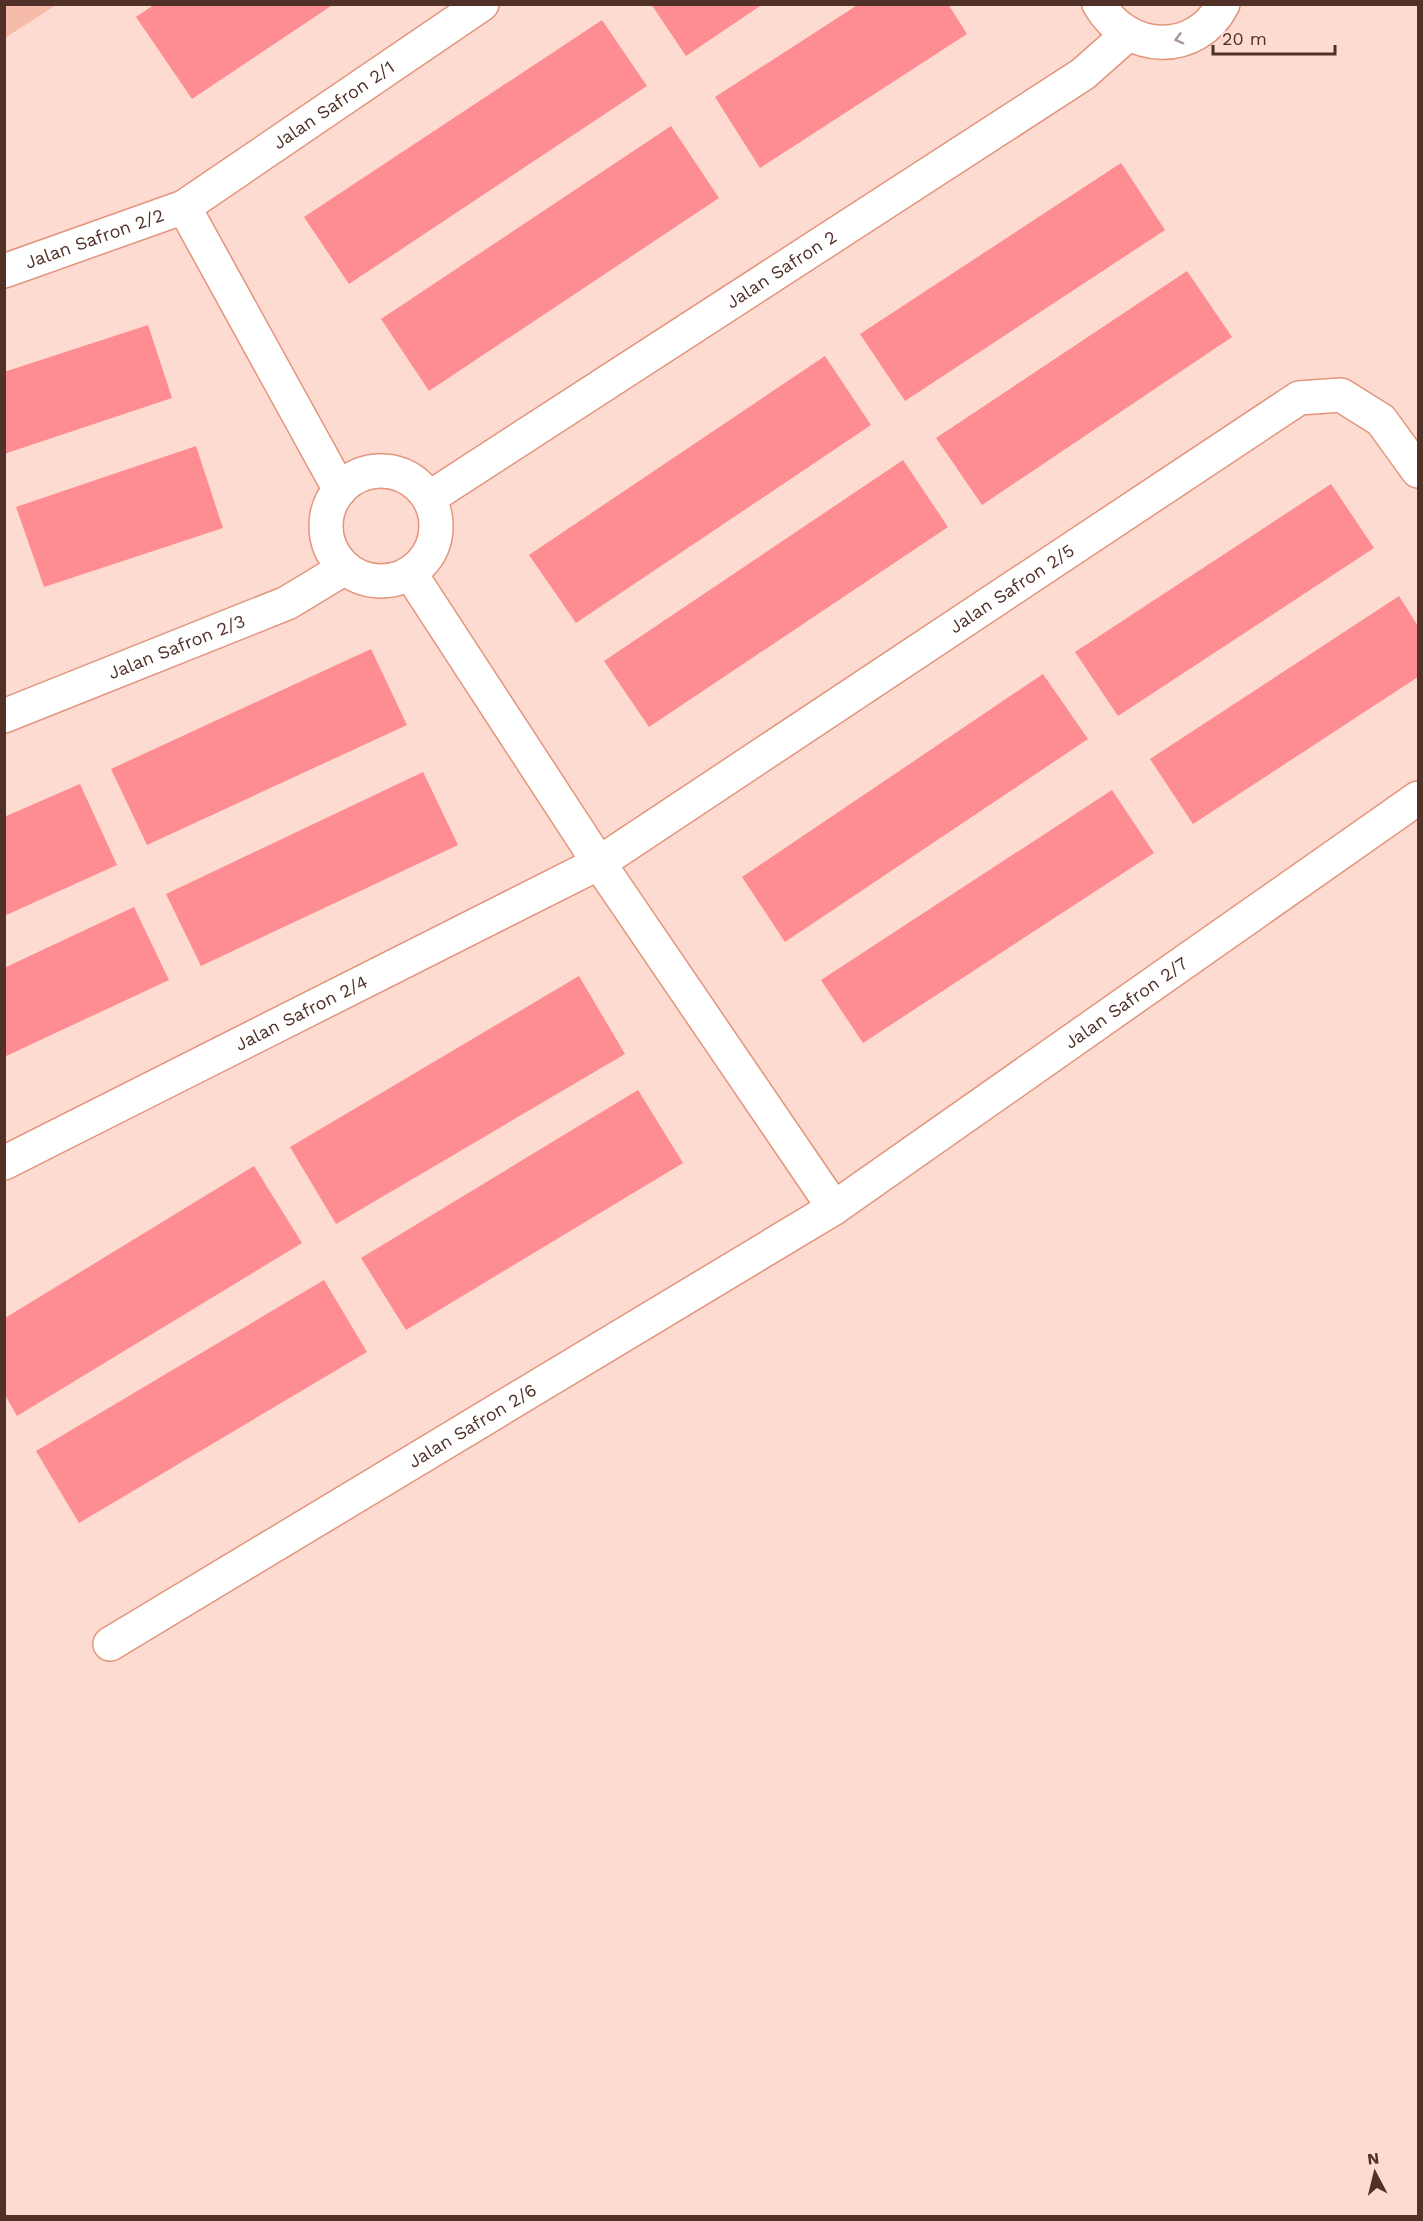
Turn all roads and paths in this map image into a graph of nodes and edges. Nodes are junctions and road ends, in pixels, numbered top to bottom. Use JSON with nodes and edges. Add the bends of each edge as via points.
{"nodes":[{"id":1,"x":482,"y":4,"type":"edge"},
{"id":2,"x":1099,"y":4,"type":"edge"},
{"id":3,"x":1223,"y":4,"type":"edge"},
{"id":4,"x":1127,"y":35,"type":"junction"},
{"id":5,"x":184,"y":207,"type":"junction"},
{"id":6,"x":4,"y":271,"type":"edge"},
{"id":7,"x":1419,"y":471,"type":"edge"},
{"id":8,"x":340,"y":490,"type":"junction"},
{"id":9,"x":429,"y":498,"type":"junction"},
{"id":10,"x":345,"y":568,"type":"junction"},
{"id":11,"x":410,"y":573,"type":"junction"},
{"id":12,"x":4,"y":716,"type":"edge"},
{"id":13,"x":1419,"y":798,"type":"edge"},
{"id":14,"x":599,"y":863,"type":"junction"},
{"id":15,"x":4,"y":1163,"type":"edge"},
{"id":16,"x":834,"y":1208,"type":"junction"},
{"id":17,"x":110,"y":1644,"type":"dead end"}],
"edges":[{"from":1,"to":5,"type":"street","name":"Jalan Safron 2/1"},
{"from":2,"to":4,"type":"street","via":[[1108,20]]},
{"from":3,"to":4,"type":"street","one_way":true,"via":[[1218,15],[1199,32],[1176,41],[1151,42]]},
{"from":4,"to":9,"type":"street","name":"Jalan Safron 2","via":[[1083,74]]},
{"from":5,"to":6,"type":"street","name":"Jalan Safron 2/2"},
{"from":5,"to":8,"type":"street"},
{"from":7,"to":14,"type":"street","name":"Jalan Safron 2/5","via":[[1381,420],[1341,395],[1299,398]]},
{"from":8,"to":9,"type":"street","via":[[361,476],[386,471],[418,484]]},
{"from":8,"to":10,"type":"street","via":[[331,505],[328,539]]},
{"from":9,"to":11,"type":"street","via":[[436,514],[434,539],[423,562]]},
{"from":10,"to":11,"type":"street","via":[[377,581]]},
{"from":10,"to":12,"type":"street","name":"Jalan Safron 2/3","via":[[287,603]]},
{"from":11,"to":14,"type":"street"},
{"from":13,"to":16,"type":"street","name":"Jalan Safron 2/7"},
{"from":14,"to":15,"type":"street","name":"Jalan Safron 2/4"},
{"from":14,"to":16,"type":"street"},
{"from":16,"to":17,"type":"street","name":"Jalan Safron 2/6"}]}
